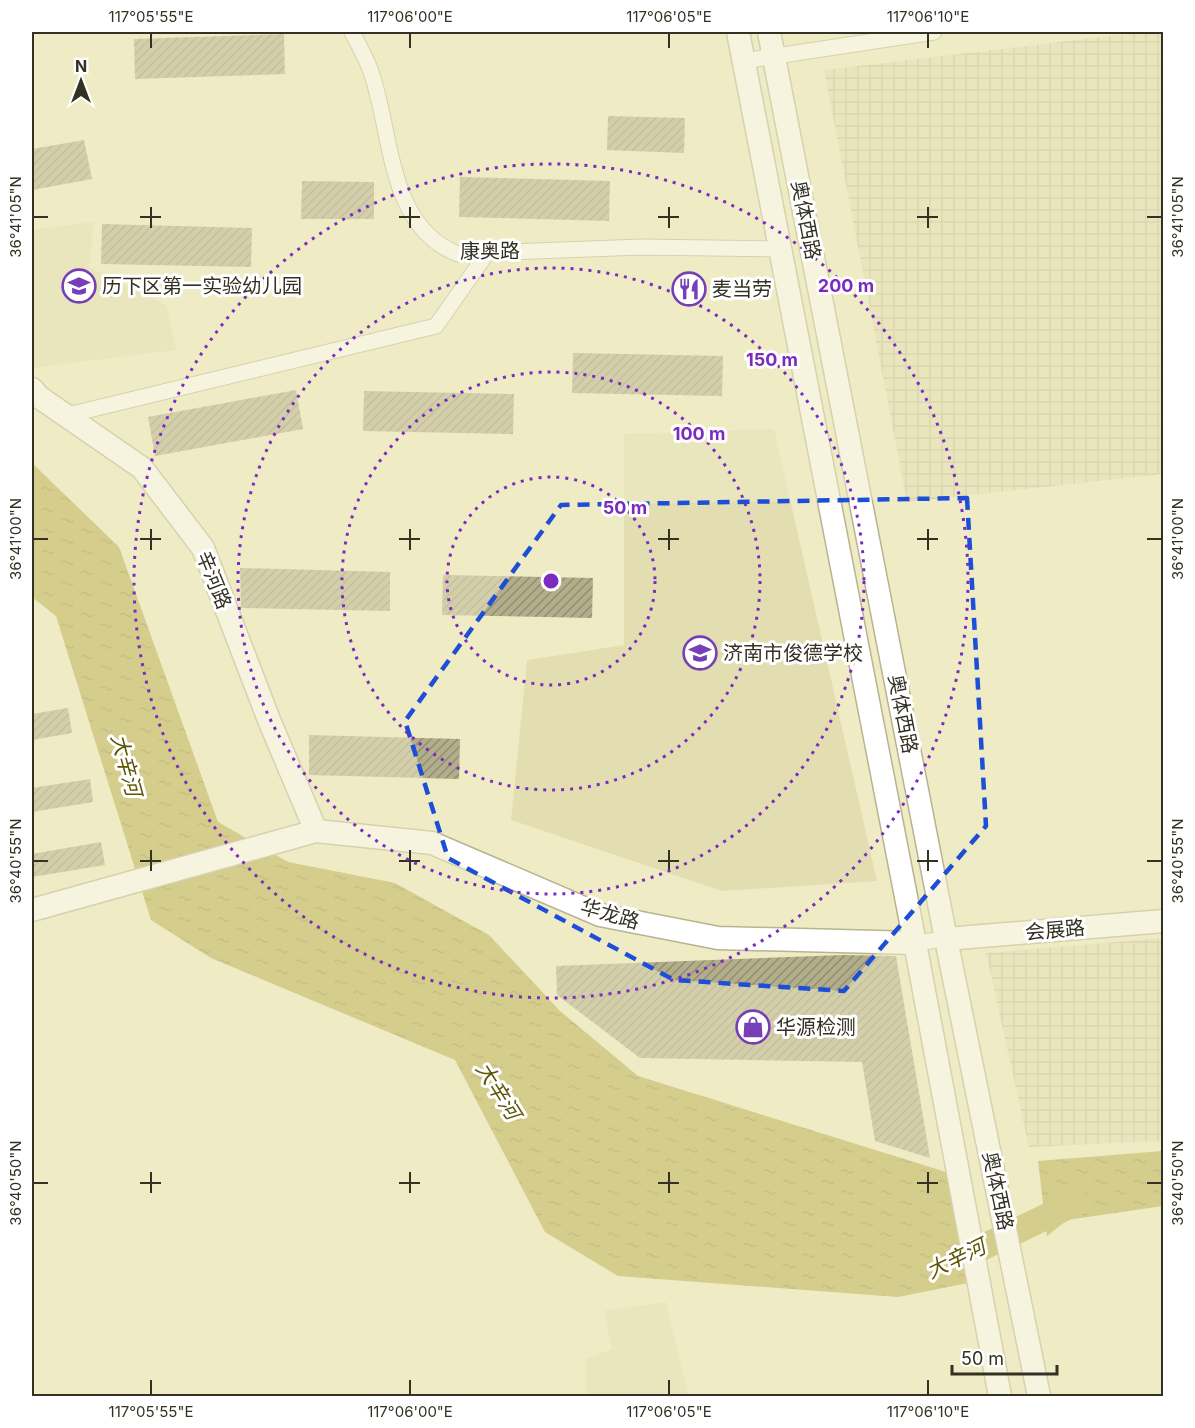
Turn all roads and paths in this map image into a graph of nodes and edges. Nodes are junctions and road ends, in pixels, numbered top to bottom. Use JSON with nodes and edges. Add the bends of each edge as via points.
{"nodes":[{"id":1,"x":352,"y":32,"type":"edge"},
{"id":2,"x":738,"y":32,"type":"edge"},
{"id":3,"x":770,"y":32,"type":"edge"},
{"id":4,"x":934,"y":32,"type":"edge"},
{"id":5,"x":774,"y":56,"type":"junction"},
{"id":6,"x":743,"y":61,"type":"junction"},
{"id":7,"x":778,"y":249,"type":"junction"},
{"id":8,"x":487,"y":253,"type":"junction"},
{"id":9,"x":32,"y":389,"type":"edge"},
{"id":10,"x":68,"y":416,"type":"junction"},
{"id":11,"x":316,"y":831,"type":"junction"},
{"id":12,"x":32,"y":910,"type":"edge"},
{"id":13,"x":1164,"y":921,"type":"edge"},
{"id":14,"x":946,"y":939,"type":"junction"},
{"id":15,"x":915,"y":943,"type":"junction"},
{"id":16,"x":1000,"y":1396,"type":"edge"},
{"id":17,"x":1039,"y":1396,"type":"edge"}],
"edges":[{"from":1,"to":8,"type":"street","name":"康奥路","via":[[370,70],[407,210],[438,247],[458,254]]},
{"from":2,"to":6,"type":"main road","name":"奥体西路"},
{"from":3,"to":5,"type":"main road","name":"奥体西路"},
{"from":4,"to":5,"type":"street"},
{"from":5,"to":6,"type":"street"},
{"from":5,"to":14,"type":"main road","name":"奥体西路"},
{"from":6,"to":7,"type":"main road","name":"奥体西路"},
{"from":7,"to":8,"type":"street","name":"康奥路","via":[[642,247]]},
{"from":7,"to":15,"type":"main road","name":"奥体西路"},
{"from":8,"to":10,"type":"street","via":[[436,326]]},
{"from":9,"to":10,"type":"main road","name":"辛河路"},
{"from":10,"to":11,"type":"main road","name":"辛河路","via":[[142,468],[203,548]]},
{"from":11,"to":12,"type":"main road"},
{"from":11,"to":15,"type":"main road","name":"华龙路","via":[[432,843],[600,915],[718,938]]},
{"from":13,"to":14,"type":"main road","name":"会展路"},
{"from":14,"to":15,"type":"street"},
{"from":14,"to":17,"type":"main road","name":"奥体西路"},
{"from":15,"to":16,"type":"main road","name":"奥体西路"}]}
